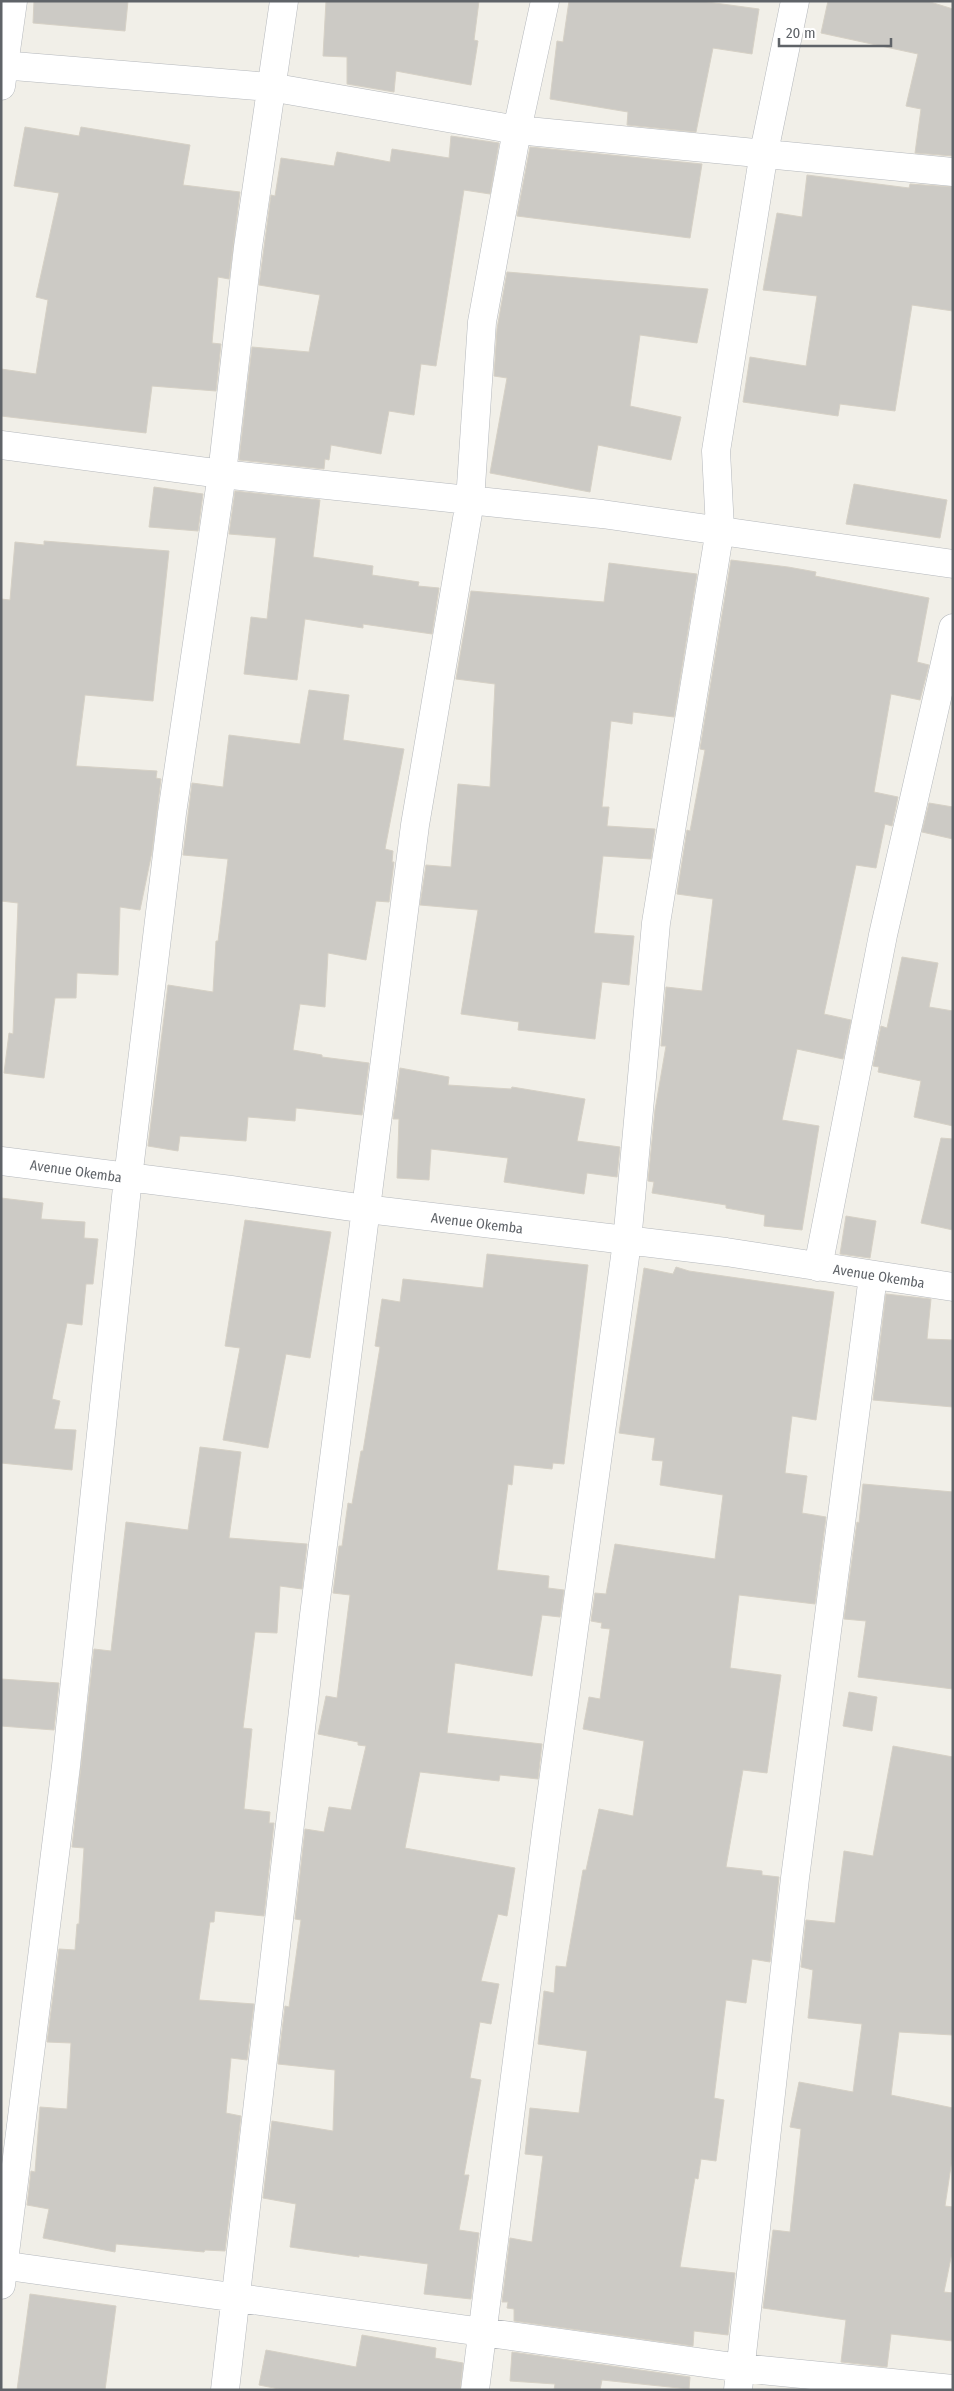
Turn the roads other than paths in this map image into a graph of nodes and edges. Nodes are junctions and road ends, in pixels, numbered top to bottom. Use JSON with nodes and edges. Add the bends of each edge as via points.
{"nodes":[{"id":1,"x":13,"y":1,"type":"edge"},
{"id":2,"x":284,"y":1,"type":"edge"},
{"id":3,"x":545,"y":1,"type":"edge"},
{"id":4,"x":795,"y":1,"type":"edge"},
{"id":5,"x":2,"y":72,"type":"edge"},
{"id":6,"x":270,"y":87,"type":"junction"},
{"id":7,"x":517,"y":130,"type":"junction"},
{"id":8,"x":764,"y":152,"type":"junction"},
{"id":9,"x":953,"y":172,"type":"edge"},
{"id":10,"x":1,"y":445,"type":"edge"},
{"id":11,"x":222,"y":474,"type":"junction"},
{"id":12,"x":470,"y":501,"type":"junction"},
{"id":13,"x":720,"y":529,"type":"junction"},
{"id":14,"x":953,"y":564,"type":"edge"},
{"id":15,"x":953,"y":628,"type":"edge"},
{"id":16,"x":1,"y":1161,"type":"edge"},
{"id":17,"x":128,"y":1178,"type":"junction"},
{"id":18,"x":366,"y":1209,"type":"junction"},
{"id":19,"x":627,"y":1242,"type":"junction"},
{"id":20,"x":818,"y":1267,"type":"junction"},
{"id":21,"x":873,"y":1276,"type":"junction"},
{"id":22,"x":953,"y":1287,"type":"edge"},
{"id":23,"x":2,"y":2271,"type":"edge"},
{"id":24,"x":236,"y":2297,"type":"junction"},
{"id":25,"x":481,"y":2333,"type":"junction"},
{"id":26,"x":739,"y":2379,"type":"edge"},
{"id":27,"x":953,"y":2389,"type":"edge"},
{"id":28,"x":225,"y":2390,"type":"edge"},
{"id":29,"x":475,"y":2390,"type":"edge"}],
"edges":[{"from":1,"to":5,"type":"street"},
{"from":2,"to":6,"type":"street"},
{"from":3,"to":7,"type":"street"},
{"from":4,"to":8,"type":"street"},
{"from":5,"to":6,"type":"street"},
{"from":6,"to":7,"type":"street"},
{"from":6,"to":11,"type":"street"},
{"from":7,"to":8,"type":"street"},
{"from":7,"to":12,"type":"street","via":[[482,322]]},
{"from":8,"to":9,"type":"street"},
{"from":8,"to":13,"type":"street","via":[[716,451]]},
{"from":10,"to":11,"type":"street"},
{"from":11,"to":12,"type":"street"},
{"from":11,"to":17,"type":"street","via":[[172,814]]},
{"from":12,"to":13,"type":"street"},
{"from":12,"to":18,"type":"street","via":[[415,825]]},
{"from":13,"to":14,"type":"street"},
{"from":13,"to":19,"type":"street","via":[[656,923]]},
{"from":15,"to":20,"type":"street","via":[[884,936]]},
{"from":16,"to":17,"type":"street","name":"Avenue Okemba"},
{"from":17,"to":18,"type":"street","name":"Avenue Okemba"},
{"from":17,"to":23,"type":"street","via":[[66,1766]]},
{"from":18,"to":19,"type":"street","name":"Avenue Okemba"},
{"from":18,"to":24,"type":"street","via":[[314,1615]]},
{"from":19,"to":20,"type":"street","name":"Avenue Okemba","via":[[726,1252]]},
{"from":19,"to":25,"type":"street"},
{"from":20,"to":21,"type":"street","name":"Avenue Okemba"},
{"from":21,"to":22,"type":"street","name":"Avenue Okemba"},
{"from":21,"to":26,"type":"street","via":[[795,1878]]},
{"from":23,"to":24,"type":"street"},
{"from":24,"to":25,"type":"street"},
{"from":24,"to":28,"type":"street"},
{"from":25,"to":26,"type":"street"},
{"from":25,"to":29,"type":"street"},
{"from":26,"to":27,"type":"street"}]}
